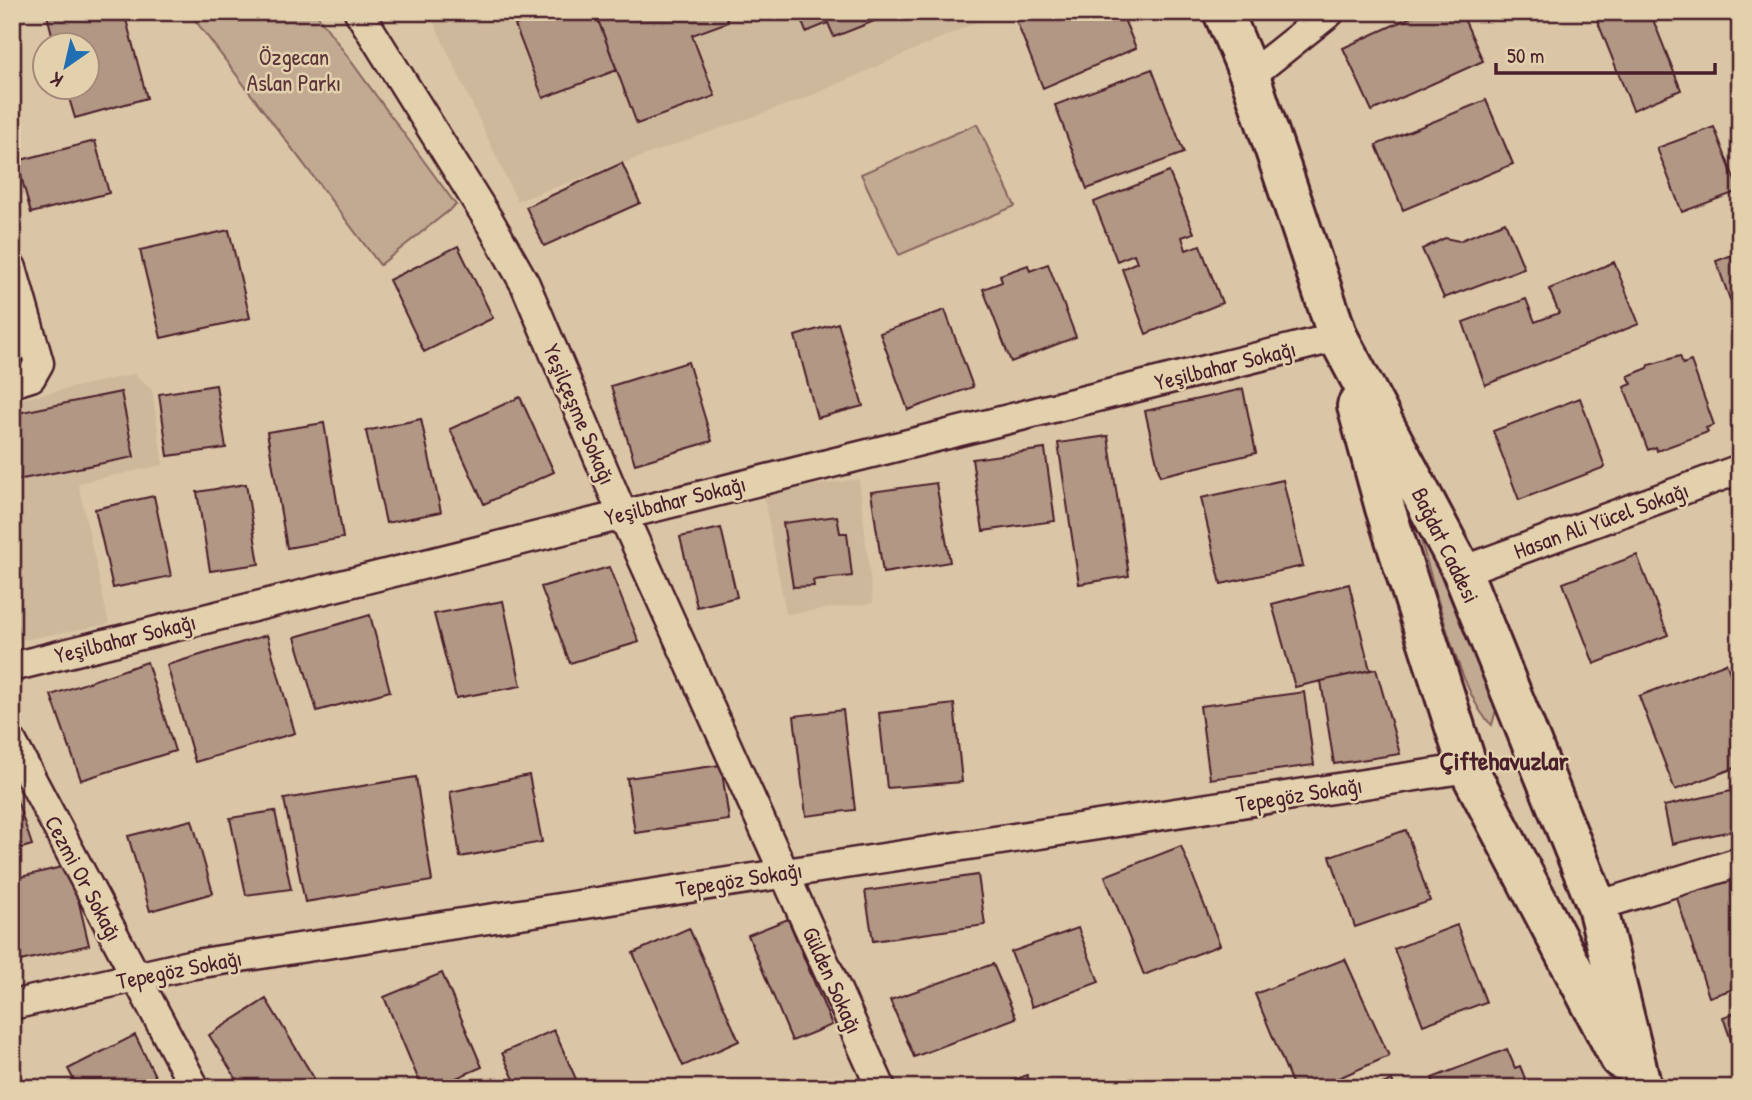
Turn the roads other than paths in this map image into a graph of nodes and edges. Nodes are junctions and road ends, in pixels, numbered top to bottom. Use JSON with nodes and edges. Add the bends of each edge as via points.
{"nodes":[{"id":1,"x":359,"y":12,"type":"edge"},
{"id":2,"x":1223,"y":12,"type":"edge"},
{"id":3,"x":1330,"y":12,"type":"edge"},
{"id":4,"x":1250,"y":76,"type":"junction"},
{"id":5,"x":12,"y":268,"type":"edge"},
{"id":6,"x":1338,"y":337,"type":"junction"},
{"id":7,"x":12,"y":383,"type":"edge"},
{"id":8,"x":1740,"y":469,"type":"edge"},
{"id":9,"x":622,"y":513,"type":"junction"},
{"id":10,"x":1462,"y":571,"type":"junction"},
{"id":11,"x":12,"y":667,"type":"edge"},
{"id":12,"x":12,"y":742,"type":"edge"},
{"id":13,"x":1468,"y":768,"type":"junction"},
{"id":14,"x":1740,"y":862,"type":"edge"},
{"id":15,"x":785,"y":871,"type":"junction"},
{"id":16,"x":1597,"y":906,"type":"junction"},
{"id":17,"x":135,"y":976,"type":"junction"},
{"id":18,"x":12,"y":1005,"type":"edge"},
{"id":19,"x":195,"y":1088,"type":"edge"},
{"id":20,"x":881,"y":1088,"type":"edge"},
{"id":21,"x":1635,"y":1088,"type":"edge"},
{"id":22,"x":1642,"y":1088,"type":"edge"}],
"edges":[{"from":1,"to":9,"type":"street","name":"Yeşilçeşme Sokağı","via":[[516,266]]},
{"from":2,"to":4,"type":"main road","name":"Bağdat Caddesi"},
{"from":3,"to":4,"type":"street"},
{"from":4,"to":6,"type":"main road","name":"Bağdat Caddesi"},
{"from":5,"to":7,"type":"street","via":[[39,363],[31,377]]},
{"from":6,"to":9,"type":"street","name":"Yeşilbahar Sokağı"},
{"from":6,"to":10,"type":"main road","name":"Bağdat Caddesi"},
{"from":6,"to":13,"type":"main road","via":[[1385,508]]},
{"from":8,"to":10,"type":"street","name":"Hasan Ali Yücel Sokağı"},
{"from":9,"to":11,"type":"street","name":"Yeşilbahar Sokağı"},
{"from":9,"to":15,"type":"street","name":"Yeşilçeşme Sokağı"},
{"from":10,"to":16,"type":"main road","name":"Bağdat Caddesi"},
{"from":12,"to":17,"type":"street","name":"Cezmi Or Sokağı"},
{"from":13,"to":15,"type":"street","name":"Tepegöz Sokağı"},
{"from":13,"to":21,"type":"main road"},
{"from":14,"to":16,"type":"street"},
{"from":15,"to":17,"type":"street","name":"Tepegöz Sokağı"},
{"from":15,"to":20,"type":"street","name":"Gülden Sokağı"},
{"from":16,"to":22,"type":"main road","name":"Bağdat Caddesi"},
{"from":17,"to":18,"type":"street","name":"Tepegöz Sokağı"},
{"from":17,"to":19,"type":"street","name":"Cezmi Or Sokağı"}]}
